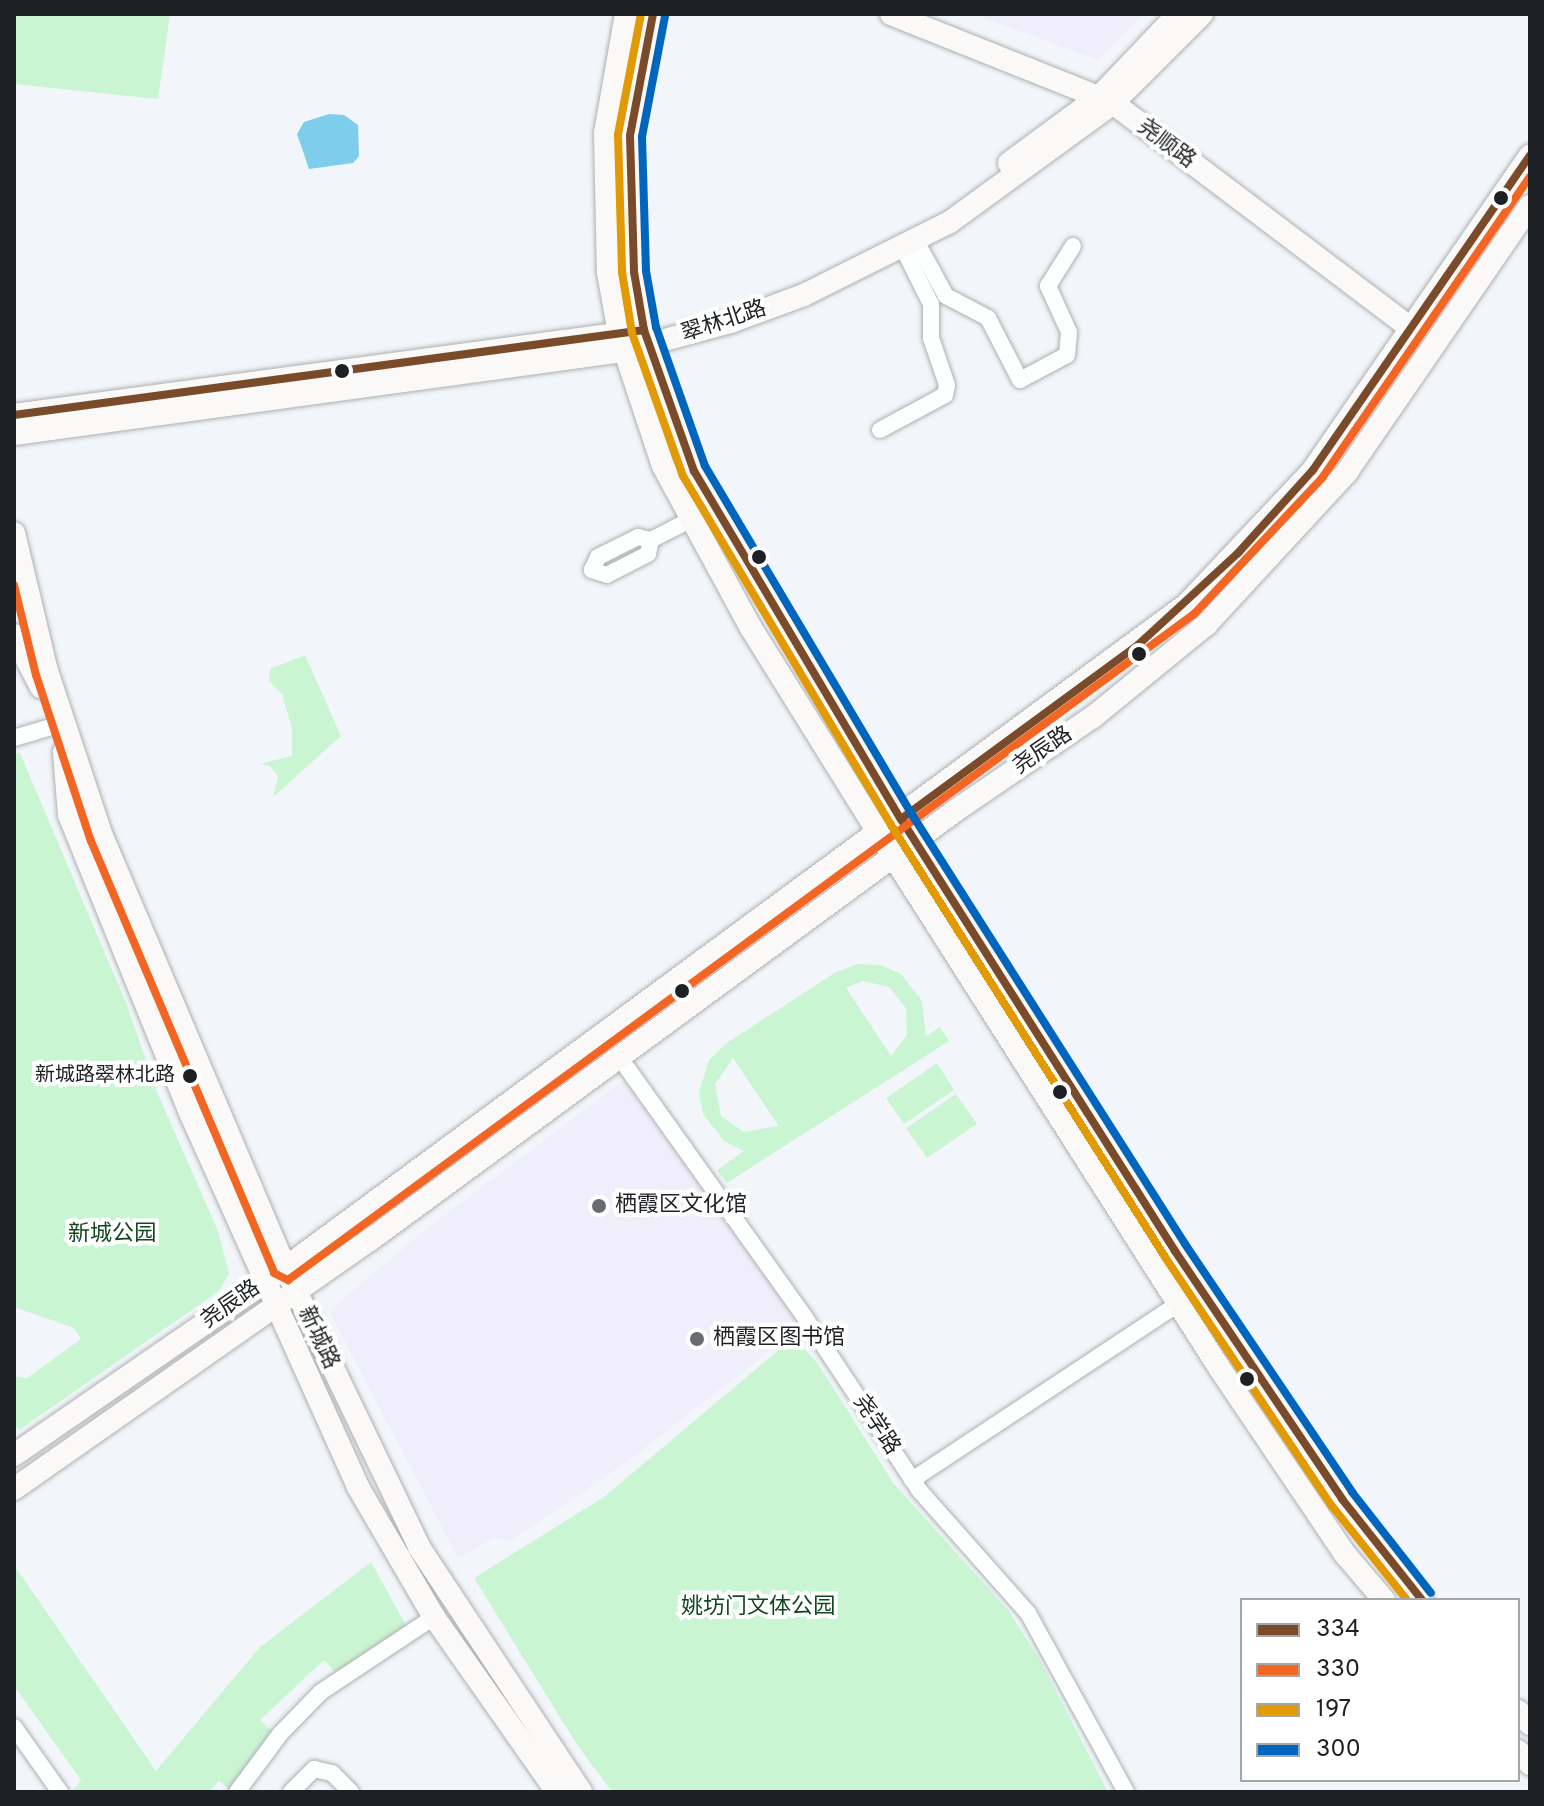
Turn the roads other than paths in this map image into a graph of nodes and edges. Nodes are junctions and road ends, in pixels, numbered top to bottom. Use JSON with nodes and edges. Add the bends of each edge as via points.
{"nodes":[{"id":1,"x":626,"y":14,"type":"edge"},
{"id":2,"x":653,"y":14,"type":"edge"},
{"id":3,"x":891,"y":14,"type":"edge"},
{"id":4,"x":1178,"y":14,"type":"edge"},
{"id":5,"x":1202,"y":14,"type":"edge"},
{"id":6,"x":1106,"y":100,"type":"junction"},
{"id":7,"x":1530,"y":156,"type":"edge"},
{"id":8,"x":1530,"y":206,"type":"edge"},
{"id":9,"x":908,"y":242,"type":"junction"},
{"id":10,"x":1073,"y":246,"type":"dead end"},
{"id":11,"x":1411,"y":328,"type":"junction"},
{"id":12,"x":646,"y":338,"type":"junction"},
{"id":13,"x":621,"y":342,"type":"junction"},
{"id":14,"x":14,"y":415,"type":"edge"},
{"id":15,"x":880,"y":430,"type":"dead end"},
{"id":16,"x":14,"y":434,"type":"edge"},
{"id":17,"x":690,"y":520,"type":"junction"},
{"id":18,"x":14,"y":533,"type":"edge"},
{"id":19,"x":651,"y":540,"type":"dead end"},
{"id":20,"x":14,"y":635,"type":"edge"},
{"id":21,"x":61,"y":724,"type":"junction"},
{"id":22,"x":14,"y":738,"type":"edge"},
{"id":23,"x":901,"y":819,"type":"junction"},
{"id":24,"x":879,"y":834,"type":"junction"},
{"id":25,"x":916,"y":841,"type":"junction"},
{"id":26,"x":894,"y":858,"type":"junction"},
{"id":27,"x":620,"y":1058,"type":"junction"},
{"id":28,"x":285,"y":1268,"type":"junction"},
{"id":29,"x":264,"y":1282,"type":"junction"},
{"id":30,"x":296,"y":1291,"type":"junction"},
{"id":31,"x":1179,"y":1303,"type":"junction"},
{"id":32,"x":275,"y":1306,"type":"junction"},
{"id":33,"x":14,"y":1455,"type":"edge"},
{"id":34,"x":912,"y":1480,"type":"junction"},
{"id":35,"x":14,"y":1489,"type":"edge"},
{"id":36,"x":1382,"y":1598,"type":"edge"},
{"id":37,"x":1420,"y":1598,"type":"edge"},
{"id":38,"x":434,"y":1617,"type":"junction"},
{"id":39,"x":14,"y":1727,"type":"edge"},
{"id":40,"x":60,"y":1792,"type":"edge"},
{"id":41,"x":237,"y":1792,"type":"edge"},
{"id":42,"x":291,"y":1792,"type":"edge"},
{"id":43,"x":351,"y":1792,"type":"edge"},
{"id":44,"x":557,"y":1792,"type":"edge"},
{"id":45,"x":581,"y":1792,"type":"edge"},
{"id":46,"x":1126,"y":1792,"type":"edge"}],
"edges":[{"from":1,"to":13,"type":"main road","via":[[612,78],[603,193]]},
{"from":2,"to":12,"type":"main road","via":[[629,149],[634,272]]},
{"from":3,"to":6,"type":"main road","name":"尧顺路"},
{"from":4,"to":6,"type":"main road","name":"翠林北路"},
{"from":5,"to":6,"type":"main road","name":"翠林北路"},
{"from":6,"to":9,"type":"main road","name":"翠林北路","via":[[950,222]]},
{"from":6,"to":11,"type":"main road","name":"尧顺路"},
{"from":6,"to":12,"type":"main road","name":"翠林北路","via":[[924,221],[795,286]]},
{"from":7,"to":11,"type":"main road","name":"尧辰路"},
{"from":8,"to":25,"type":"main road","name":"尧辰路","via":[[1347,472],[1248,584],[1093,717]]},
{"from":9,"to":10,"type":"street","via":[[946,296],[988,318],[1020,380],[1067,355],[1069,332],[1048,286]]},
{"from":9,"to":12,"type":"main road","name":"翠林北路","via":[[804,295]]},
{"from":9,"to":15,"type":"street","via":[[931,304],[931,338],[947,385],[945,395]]},
{"from":11,"to":23,"type":"main road","name":"尧辰路","via":[[1313,470],[1196,595],[1139,644]]},
{"from":12,"to":13,"type":"main road","name":"翠林北路"},
{"from":12,"to":23,"type":"main road","via":[[694,471]]},
{"from":13,"to":14,"type":"main road","name":"翠林北路"},
{"from":13,"to":16,"type":"main road","name":"翠林北路"},
{"from":13,"to":17,"type":"main road","via":[[644,421]]},
{"from":17,"to":19,"type":"street"},
{"from":17,"to":24,"type":"main road"},
{"from":18,"to":28,"type":"main road","name":"新城路","via":[[47,671],[102,836]]},
{"from":20,"to":21,"type":"main road","name":"新城路"},
{"from":21,"to":22,"type":"street"},
{"from":21,"to":29,"type":"main road","name":"新城路","via":[[69,815]]},
{"from":23,"to":24,"type":"main road","name":"尧辰路"},
{"from":23,"to":25,"type":"main road"},
{"from":24,"to":26,"type":"main road"},
{"from":24,"to":28,"type":"main road","name":"尧辰路"},
{"from":25,"to":26,"type":"main road","name":"尧辰路"},
{"from":25,"to":37,"type":"main road","via":[[1238,1349],[1342,1499]]},
{"from":26,"to":27,"type":"main road","name":"尧辰路"},
{"from":26,"to":31,"type":"main road"},
{"from":27,"to":30,"type":"main road","name":"尧辰路"},
{"from":27,"to":34,"type":"street","name":"尧学路","via":[[804,1316]]},
{"from":28,"to":29,"type":"main road","name":"尧辰路"},
{"from":28,"to":30,"type":"main road","name":"新城路"},
{"from":29,"to":32,"type":"main road","name":"新城路"},
{"from":29,"to":33,"type":"main road","name":"尧辰路"},
{"from":30,"to":32,"type":"main road","name":"尧辰路"},
{"from":30,"to":45,"type":"main road","name":"新城路","via":[[419,1547]]},
{"from":31,"to":34,"type":"street"},
{"from":31,"to":36,"type":"main road","via":[[1344,1553]]},
{"from":32,"to":35,"type":"main road","name":"尧辰路"},
{"from":32,"to":38,"type":"main road","name":"新城路","via":[[358,1487]]},
{"from":34,"to":46,"type":"street","name":"尧学路","via":[[1028,1613]]},
{"from":38,"to":41,"type":"street","via":[[321,1692],[280,1734]]},
{"from":38,"to":44,"type":"main road","name":"新城路"},
{"from":39,"to":40,"type":"street"},
{"from":42,"to":43,"type":"street","via":[[314,1769],[332,1773]]}]}
